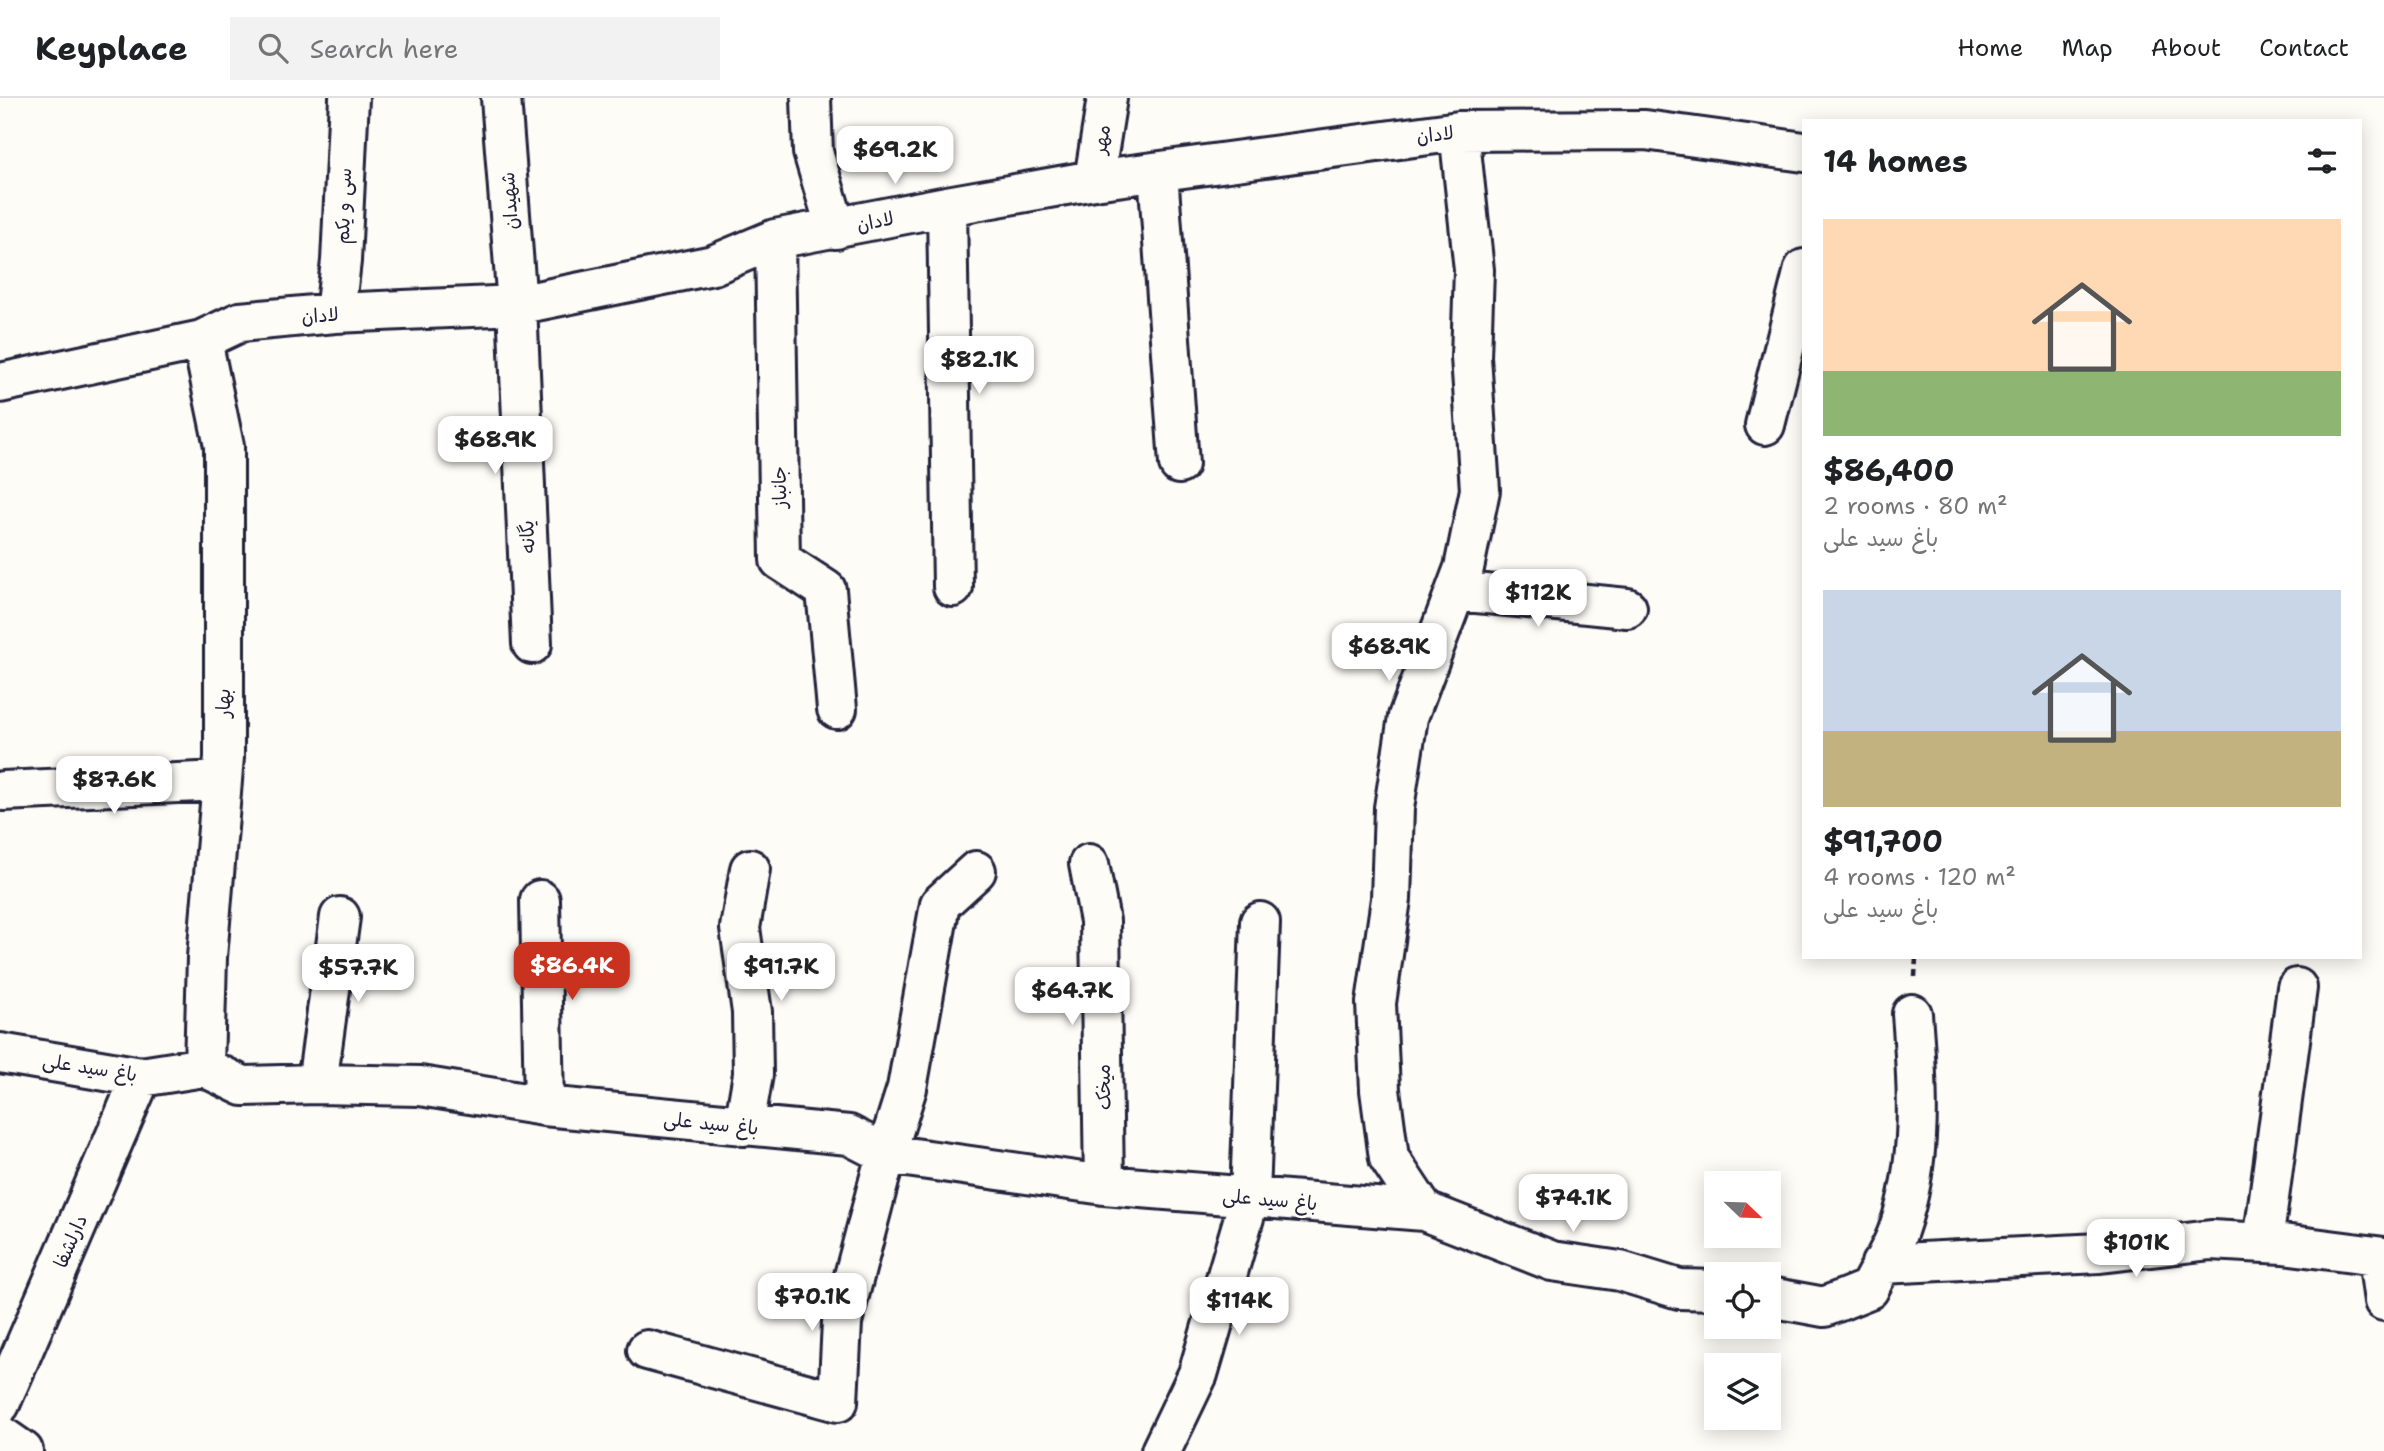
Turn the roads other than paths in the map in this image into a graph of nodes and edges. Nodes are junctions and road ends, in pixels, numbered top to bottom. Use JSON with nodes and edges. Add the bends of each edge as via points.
{"nodes":[{"id":1,"x":349,"y":98,"type":"edge"},
{"id":2,"x":501,"y":98,"type":"edge"},
{"id":3,"x":811,"y":98,"type":"edge"},
{"id":4,"x":1107,"y":98,"type":"edge"},
{"id":5,"x":1593,"y":114,"type":"edge"},
{"id":6,"x":1459,"y":131,"type":"junction"},
{"id":7,"x":1802,"y":152,"type":"edge"},
{"id":8,"x":1158,"y":172,"type":"junction"},
{"id":9,"x":1094,"y":180,"type":"junction"},
{"id":10,"x":947,"y":206,"type":"junction"},
{"id":11,"x":836,"y":229,"type":"junction"},
{"id":12,"x":775,"y":239,"type":"junction"},
{"id":13,"x":1802,"y":277,"type":"edge"},
{"id":14,"x":517,"y":305,"type":"junction"},
{"id":15,"x":335,"y":313,"type":"junction"},
{"id":16,"x":202,"y":340,"type":"junction"},
{"id":17,"x":0,"y":383,"type":"edge"},
{"id":18,"x":1765,"y":425,"type":"dead end"},
{"id":19,"x":1179,"y":464,"type":"dead end"},
{"id":20,"x":953,"y":587,"type":"dead end"},
{"id":21,"x":1456,"y":591,"type":"junction"},
{"id":22,"x":1627,"y":608,"type":"dead end"},
{"id":23,"x":532,"y":644,"type":"dead end"},
{"id":24,"x":837,"y":709,"type":"dead end"},
{"id":25,"x":221,"y":781,"type":"junction"},
{"id":26,"x":3,"y":791,"type":"dead end"},
{"id":27,"x":1089,"y":864,"type":"dead end"},
{"id":28,"x":750,"y":869,"type":"dead end"},
{"id":29,"x":976,"y":871,"type":"dead end"},
{"id":30,"x":540,"y":900,"type":"dead end"},
{"id":31,"x":340,"y":917,"type":"dead end"},
{"id":32,"x":1259,"y":922,"type":"dead end"},
{"id":33,"x":2297,"y":988,"type":"dead end"},
{"id":34,"x":1912,"y":1014,"type":"dead end"},
{"id":35,"x":0,"y":1053,"type":"edge"},
{"id":36,"x":204,"y":1067,"type":"junction"},
{"id":37,"x":141,"y":1077,"type":"junction"},
{"id":38,"x":317,"y":1084,"type":"junction"},
{"id":39,"x":544,"y":1106,"type":"junction"},
{"id":40,"x":744,"y":1126,"type":"junction"},
{"id":41,"x":886,"y":1154,"type":"junction"},
{"id":42,"x":1104,"y":1185,"type":"junction"},
{"id":43,"x":1250,"y":1197,"type":"junction"},
{"id":44,"x":1424,"y":1211,"type":"junction"},
{"id":45,"x":2263,"y":1243,"type":"junction"},
{"id":46,"x":2381,"y":1257,"type":"edge"},
{"id":47,"x":1881,"y":1264,"type":"junction"},
{"id":48,"x":1704,"y":1290,"type":"edge"},
{"id":49,"x":1781,"y":1299,"type":"edge"},
{"id":50,"x":2384,"y":1301,"type":"edge"},
{"id":51,"x":647,"y":1350,"type":"dead end"},
{"id":52,"x":0,"y":1404,"type":"edge"},
{"id":53,"x":0,"y":1435,"type":"edge"},
{"id":54,"x":23,"y":1451,"type":"edge"},
{"id":55,"x":1161,"y":1451,"type":"edge"}],
"edges":[{"from":1,"to":15,"type":"street","name":"سی و یکم"},
{"from":2,"to":14,"type":"street","name":"شهیدان"},
{"from":3,"to":11,"type":"street","via":[[813,152]]},
{"from":4,"to":9,"type":"street","name":"مهر"},
{"from":5,"to":6,"type":"street","name":"لادان"},
{"from":5,"to":7,"type":"street","name":"لادان","via":[[1646,130]]},
{"from":6,"to":8,"type":"street","name":"لادان"},
{"from":6,"to":21,"type":"street","via":[[1474,270],[1471,357],[1480,490]]},
{"from":8,"to":9,"type":"street","name":"لادان"},
{"from":8,"to":19,"type":"street"},
{"from":9,"to":10,"type":"street","name":"لادان"},
{"from":10,"to":11,"type":"street","name":"لادان"},
{"from":10,"to":20,"type":"street"},
{"from":11,"to":12,"type":"street","name":"لادان"},
{"from":12,"to":14,"type":"street","name":"لادان","via":[[713,265]]},
{"from":12,"to":24,"type":"street","name":"جانباز","via":[[780,560],[826,590]]},
{"from":13,"to":18,"type":"street"},
{"from":14,"to":15,"type":"street","name":"لادان"},
{"from":14,"to":23,"type":"street","name":"یگانه"},
{"from":15,"to":16,"type":"street","name":"لادان","via":[[240,322]]},
{"from":16,"to":17,"type":"street","name":"لادان"},
{"from":16,"to":25,"type":"street","name":"بهار","via":[[224,446]]},
{"from":21,"to":22,"type":"street"},
{"from":21,"to":44,"type":"street","via":[[1408,717],[1394,807],[1391,899],[1376,1003],[1388,1158]]},
{"from":25,"to":26,"type":"street"},
{"from":25,"to":36,"type":"street","name":"بهار","via":[[207,957]]},
{"from":27,"to":42,"type":"street","name":"میخک","via":[[1100,921]]},
{"from":28,"to":40,"type":"street","via":[[740,928],[752,1012],[753,1062]]},
{"from":29,"to":41,"type":"street","via":[[940,904],[907,1088]]},
{"from":30,"to":39,"type":"street"},
{"from":31,"to":38,"type":"street"},
{"from":32,"to":43,"type":"street"},
{"from":33,"to":45,"type":"street"},
{"from":34,"to":47,"type":"street","via":[[1919,1091],[1917,1149],[1898,1231]]},
{"from":35,"to":37,"type":"street","name":"باغ سید علی"},
{"from":36,"to":37,"type":"street","name":"باغ سید علی"},
{"from":36,"to":38,"type":"street","name":"باغ سید علی","via":[[243,1086]]},
{"from":37,"to":52,"type":"street","name":"دارلشفا"},
{"from":38,"to":39,"type":"street","name":"باغ سید علی","via":[[420,1086]]},
{"from":39,"to":40,"type":"street","name":"باغ سید علی"},
{"from":40,"to":41,"type":"street","name":"باغ سید علی","via":[[849,1135]]},
{"from":41,"to":42,"type":"street","name":"باغ سید علی"},
{"from":41,"to":51,"type":"street","via":[[842,1322],[838,1402]]},
{"from":42,"to":43,"type":"street","name":"باغ سید علی"},
{"from":43,"to":44,"type":"street","name":"باغ سید علی"},
{"from":43,"to":55,"type":"street","via":[[1198,1374]]},
{"from":44,"to":48,"type":"street","name":"باغ سید علی","via":[[1552,1261],[1620,1271],[1679,1289]]},
{"from":45,"to":46,"type":"street"},
{"from":45,"to":47,"type":"street","via":[[2211,1240],[2100,1253]]},
{"from":46,"to":50,"type":"street"},
{"from":47,"to":49,"type":"street","via":[[1869,1289],[1824,1307]]},
{"from":53,"to":54,"type":"street"}]}
